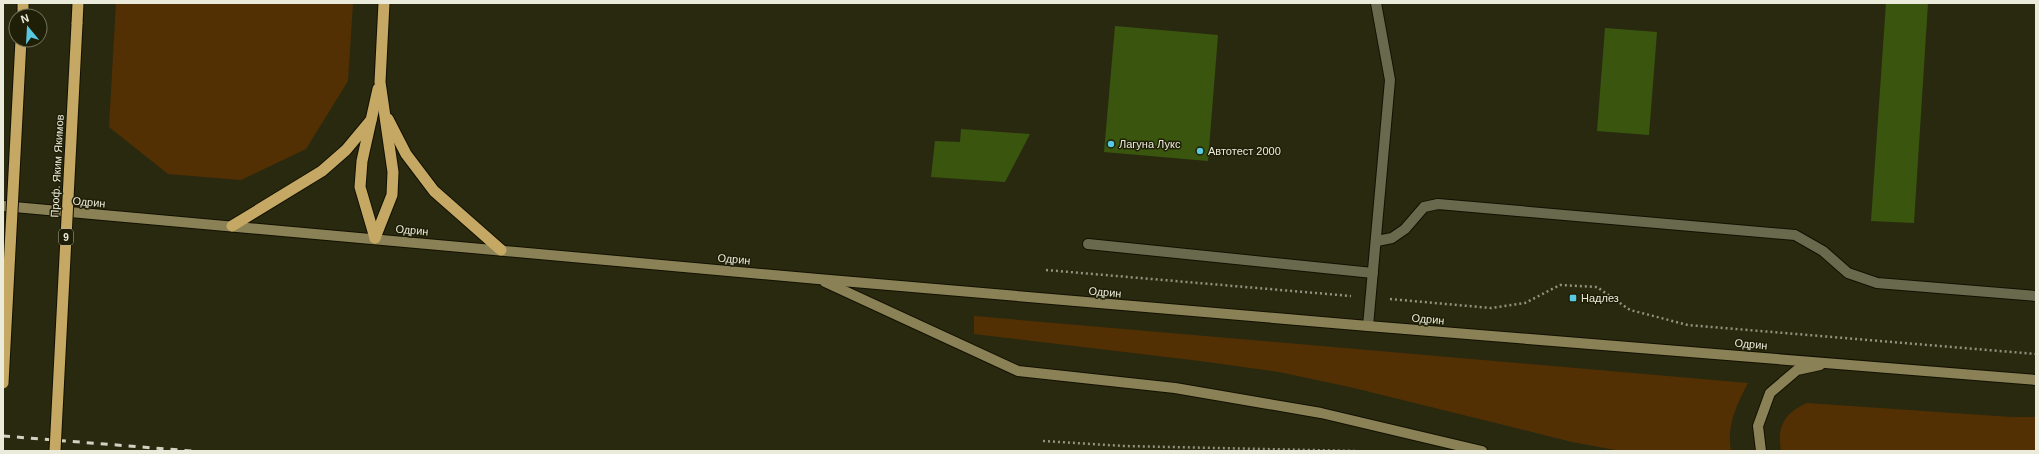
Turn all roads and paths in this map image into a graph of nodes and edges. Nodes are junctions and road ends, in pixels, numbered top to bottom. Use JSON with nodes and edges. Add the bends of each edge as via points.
{"nodes":[{"id":1,"x":78,"y":3,"type":"edge"},
{"id":2,"x":384,"y":3,"type":"edge"},
{"id":3,"x":1376,"y":3,"type":"edge"},
{"id":4,"x":21,"y":48,"type":"edge"},
{"id":5,"x":380,"y":82,"type":"junction"},
{"id":6,"x":384,"y":111,"type":"junction"},
{"id":7,"x":371,"y":120,"type":"junction"},
{"id":8,"x":3,"y":206,"type":"edge"},
{"id":9,"x":232,"y":226,"type":"junction"},
{"id":10,"x":374,"y":238,"type":"junction"},
{"id":11,"x":1377,"y":241,"type":"junction"},
{"id":12,"x":1088,"y":244,"type":"dead end"},
{"id":13,"x":501,"y":250,"type":"junction"},
{"id":14,"x":1046,"y":270,"type":"dead end"},
{"id":15,"x":1373,"y":273,"type":"junction"},
{"id":16,"x":818,"y":279,"type":"junction"},
{"id":17,"x":2036,"y":296,"type":"edge"},
{"id":18,"x":1370,"y":298,"type":"junction"},
{"id":19,"x":1368,"y":326,"type":"junction"},
{"id":20,"x":2036,"y":354,"type":"edge"},
{"id":21,"x":1832,"y":362,"type":"junction"},
{"id":22,"x":2036,"y":380,"type":"edge"},
{"id":23,"x":3,"y":383,"type":"edge"},
{"id":24,"x":1044,"y":441,"type":"dead end"},
{"id":25,"x":55,"y":451,"type":"edge"},
{"id":26,"x":1357,"y":451,"type":"edge"},
{"id":27,"x":1482,"y":451,"type":"edge"},
{"id":28,"x":1761,"y":451,"type":"edge"}],
"edges":[{"from":1,"to":25,"type":"highway","name":"Проф. Яким Якимов","number":"9","bridge":true},
{"from":2,"to":5,"type":"highway"},
{"from":3,"to":11,"type":"lane","via":[[1390,80]]},
{"from":4,"to":23,"type":"highway","bridge":true},
{"from":5,"to":6,"type":"highway"},
{"from":5,"to":7,"type":"highway"},
{"from":6,"to":10,"type":"highway","via":[[393,172],[392,195]]},
{"from":6,"to":13,"type":"highway","via":[[406,154],[434,191]]},
{"from":7,"to":9,"type":"highway","via":[[346,150],[322,171]]},
{"from":7,"to":10,"type":"highway","via":[[362,161],[360,187]]},
{"from":8,"to":9,"type":"main road","name":"Одрин"},
{"from":9,"to":10,"type":"main road","name":"Одрин"},
{"from":10,"to":13,"type":"main road","name":"Одрин"},
{"from":11,"to":15,"type":"lane"},
{"from":11,"to":17,"type":"lane","via":[[1392,238],[1405,229],[1424,207],[1438,204],[1795,235],[1823,251],[1848,273],[1877,283]]},
{"from":12,"to":15,"type":"lane"},
{"from":13,"to":16,"type":"main road","name":"Одрин"},
{"from":14,"to":18,"type":"path"},
{"from":15,"to":18,"type":"lane"},
{"from":16,"to":19,"type":"main road","name":"Одрин"},
{"from":16,"to":27,"type":"main road","name":"Одрин","via":[[1018,371],[1175,388],[1321,412]]},
{"from":18,"to":19,"type":"lane"},
{"from":18,"to":20,"type":"path","via":[[1491,308],[1525,303],[1560,285],[1597,287],[1630,310],[1688,324]]},
{"from":19,"to":21,"type":"main road","name":"Одрин"},
{"from":21,"to":22,"type":"main road","name":"Одрин"},
{"from":21,"to":28,"type":"main road","via":[[1797,370],[1770,393],[1758,426]]},
{"from":24,"to":26,"type":"path","via":[[1124,446]]}]}
